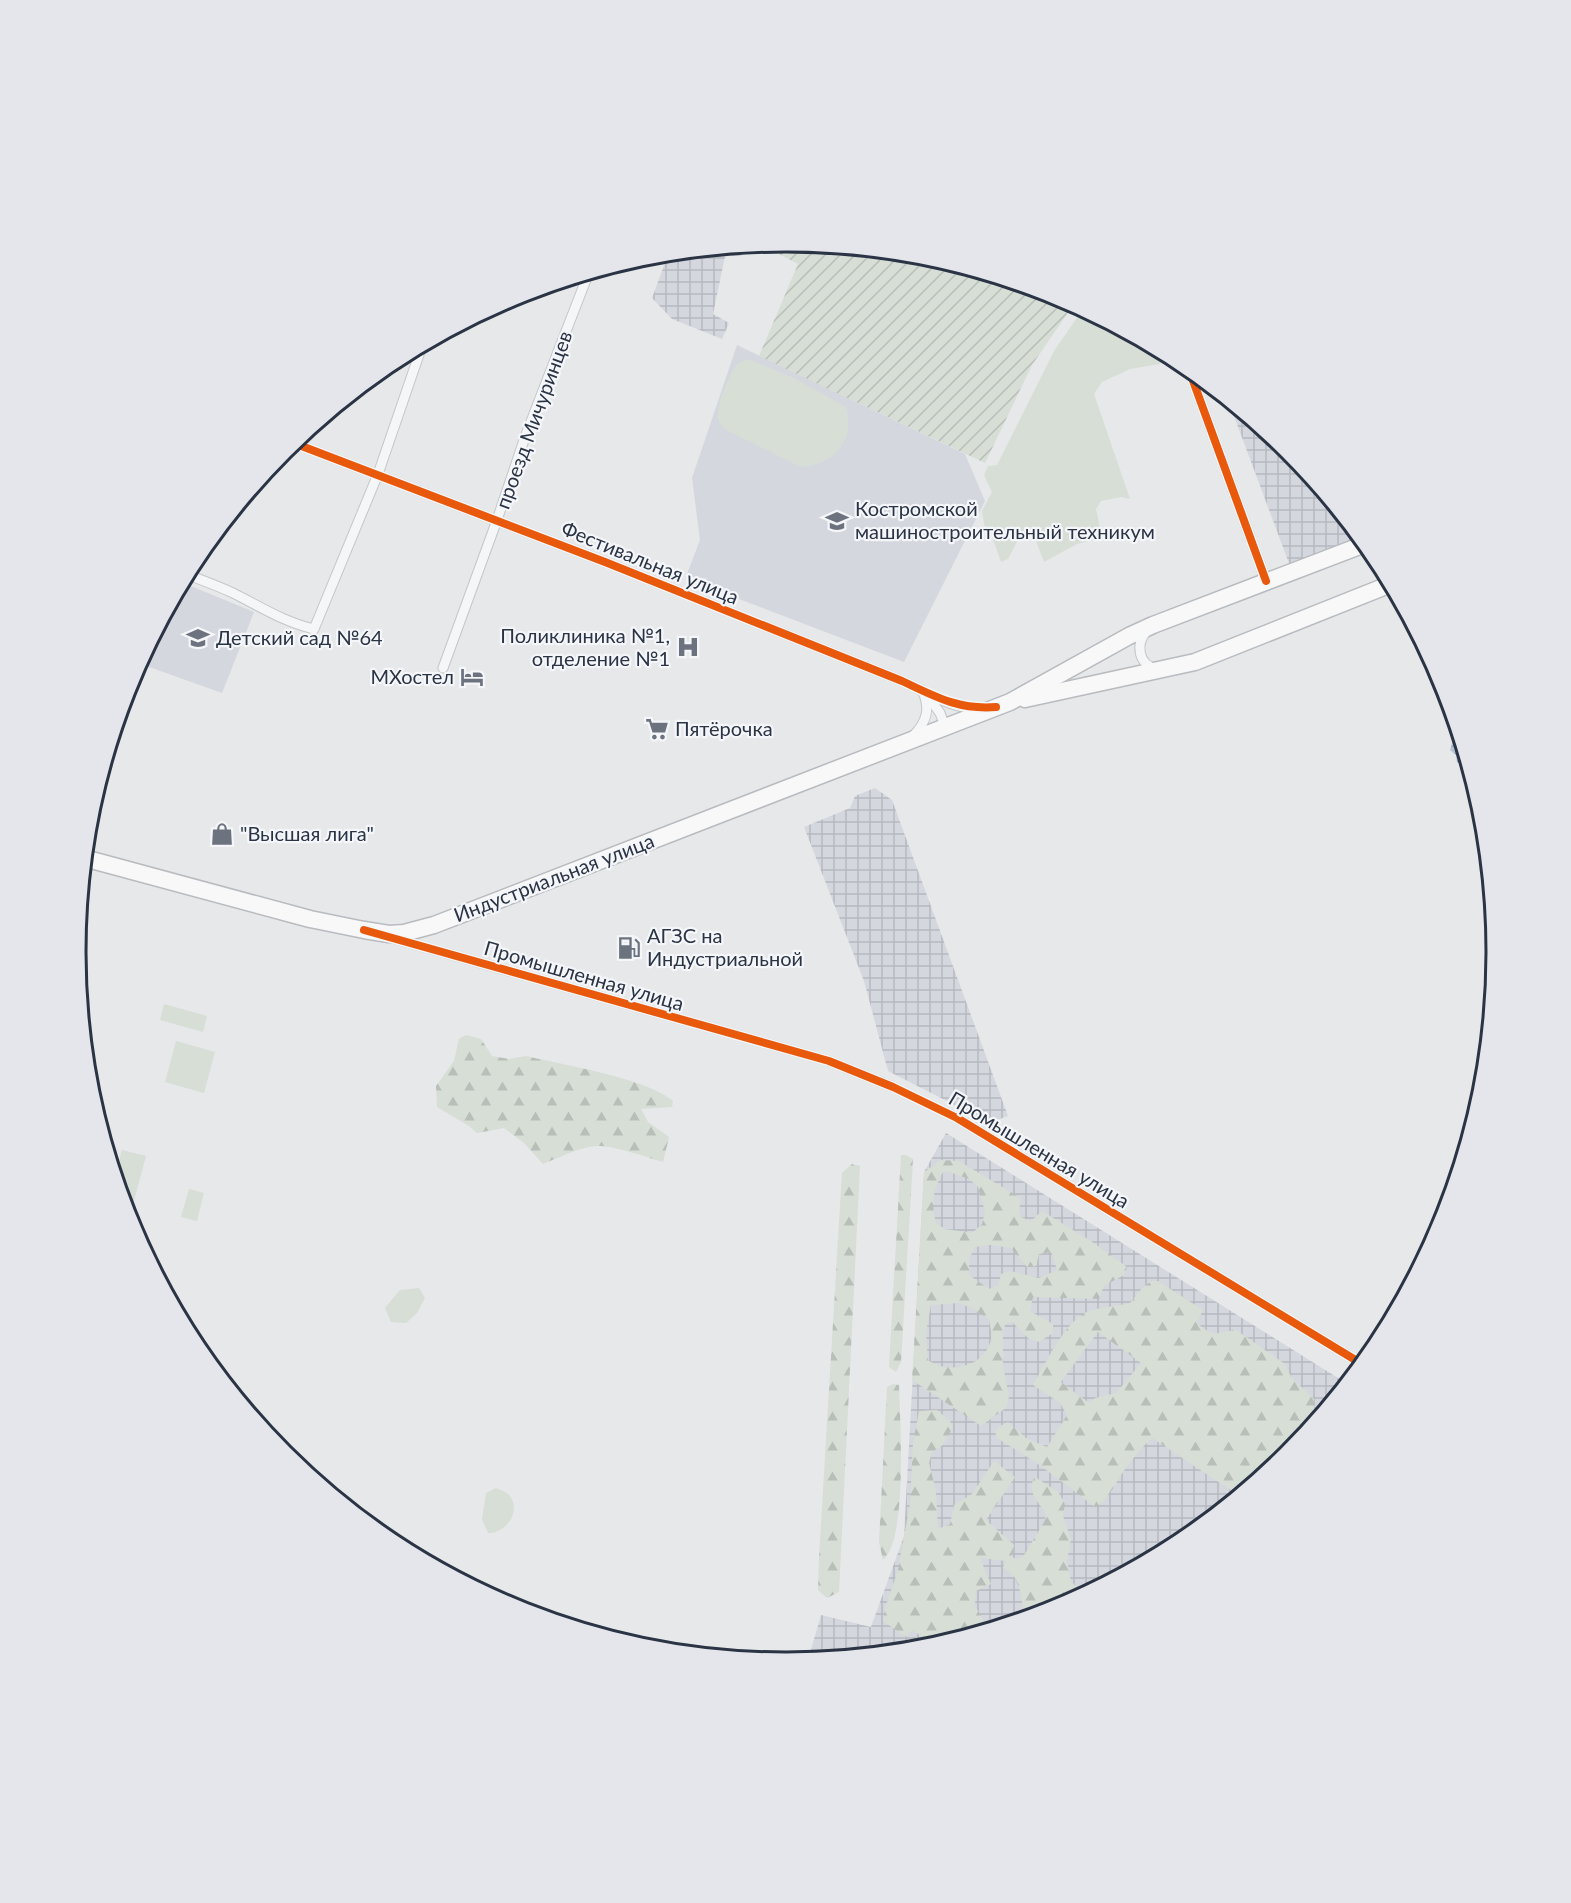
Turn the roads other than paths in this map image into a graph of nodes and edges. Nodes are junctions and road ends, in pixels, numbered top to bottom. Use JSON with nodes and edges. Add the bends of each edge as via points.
{"nodes":[{"id":1,"x":586,"y":281,"type":"edge"},
{"id":2,"x":419,"y":356,"type":"edge"},
{"id":3,"x":1194,"y":383,"type":"edge"},
{"id":4,"x":302,"y":446,"type":"edge"},
{"id":5,"x":378,"y":474,"type":"junction"},
{"id":6,"x":497,"y":520,"type":"junction"},
{"id":7,"x":1357,"y":547,"type":"edge"},
{"id":8,"x":194,"y":577,"type":"edge"},
{"id":9,"x":1266,"y":582,"type":"junction"},
{"id":10,"x":1383,"y":587,"type":"edge"},
{"id":11,"x":1153,"y":625,"type":"junction"},
{"id":12,"x":443,"y":668,"type":"dead end"},
{"id":13,"x":1165,"y":670,"type":"junction"},
{"id":14,"x":922,"y":690,"type":"junction"},
{"id":15,"x":1003,"y":704,"type":"junction"},
{"id":16,"x":945,"y":726,"type":"junction"},
{"id":17,"x":906,"y":741,"type":"junction"},
{"id":18,"x":91,"y":860,"type":"edge"},
{"id":19,"x":364,"y":930,"type":"junction"},
{"id":20,"x":1354,"y":1359,"type":"edge"}],
"edges":[{"from":1,"to":6,"type":"street","name":"проезд Мичуринцев"},
{"from":2,"to":5,"type":"street"},
{"from":3,"to":9,"type":"street"},
{"from":4,"to":5,"type":"street","name":"Фестивальная улица"},
{"from":5,"to":6,"type":"street","name":"Фестивальная улица"},
{"from":5,"to":8,"type":"street","via":[[314,629],[296,625]]},
{"from":6,"to":12,"type":"street","name":"проезд Мичуринцев"},
{"from":6,"to":14,"type":"street","name":"Фестивальная улица"},
{"from":7,"to":9,"type":"highway","name":"Индустриальная улица"},
{"from":9,"to":11,"type":"highway","name":"Индустриальная улица"},
{"from":10,"to":13,"type":"highway","name":"Индустриальная улица","via":[[1195,662]]},
{"from":11,"to":13,"type":"street","via":[[1138,648],[1149,667]]},
{"from":11,"to":15,"type":"highway","name":"Индустриальная улица"},
{"from":13,"to":15,"type":"highway","name":"Индустриальная улица"},
{"from":14,"to":15,"type":"street","name":"Фестивальная улица","via":[[940,700],[976,709]]},
{"from":14,"to":16,"type":"street","via":[[940,712]]},
{"from":14,"to":17,"type":"street","via":[[926,700],[925,721]]},
{"from":15,"to":16,"type":"highway","name":"Индустриальная улица"},
{"from":16,"to":17,"type":"highway","name":"Индустриальная улица"},
{"from":17,"to":19,"type":"highway","name":"Индустриальная улица","via":[[434,925],[404,933]]},
{"from":18,"to":19,"type":"highway","name":"Индустриальная улица"},
{"from":19,"to":20,"type":"street","name":"Промышленная улица","via":[[829,1061],[893,1087],[957,1118]]}]}
